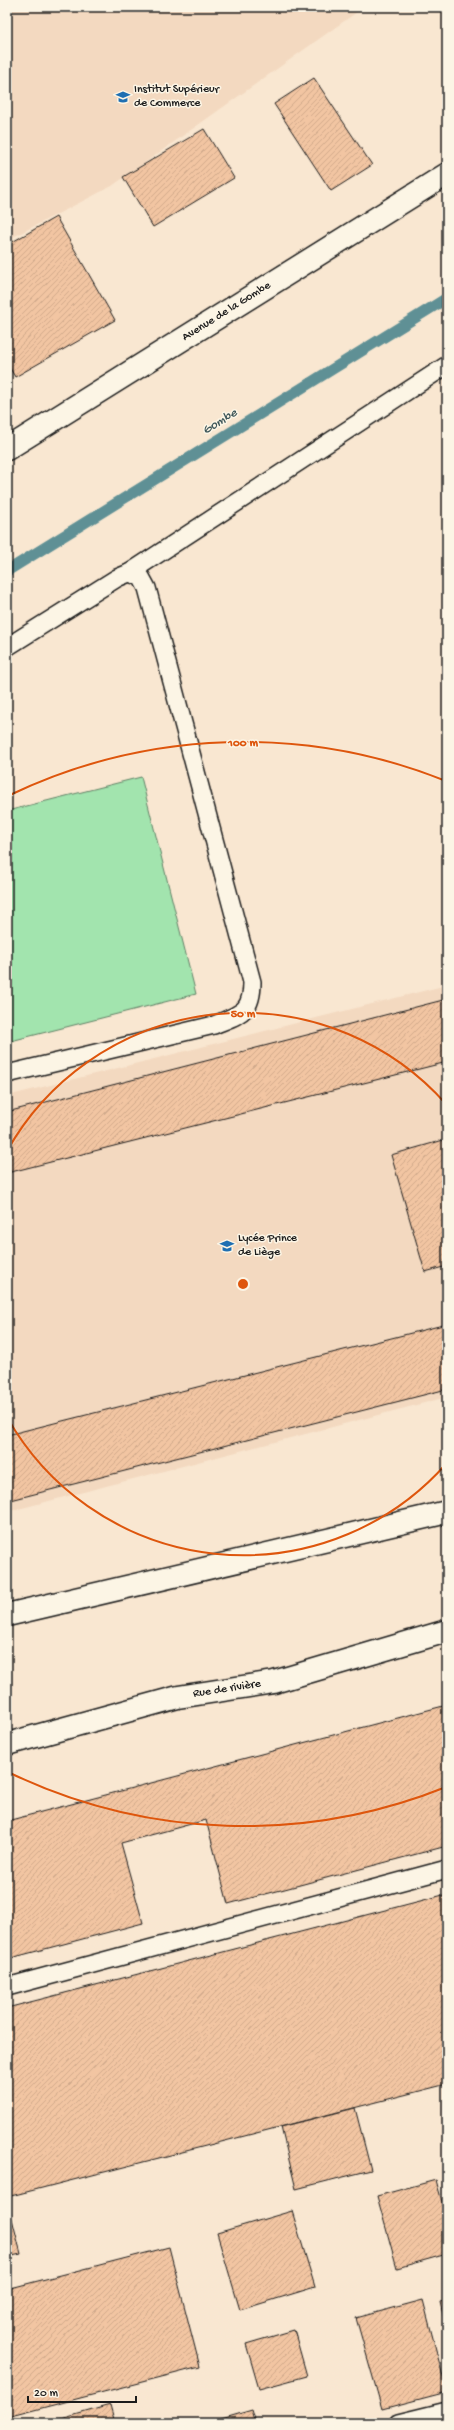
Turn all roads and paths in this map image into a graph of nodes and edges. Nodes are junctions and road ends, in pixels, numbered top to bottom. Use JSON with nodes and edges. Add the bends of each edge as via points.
{"nodes":[{"id":1,"x":447,"y":174,"type":"edge"},
{"id":2,"x":447,"y":365,"type":"edge"},
{"id":3,"x":7,"y":449,"type":"edge"},
{"id":4,"x":129,"y":573,"type":"junction"},
{"id":5,"x":7,"y":647,"type":"edge"},
{"id":6,"x":7,"y":1074,"type":"edge"},
{"id":7,"x":447,"y":1512,"type":"edge"},
{"id":8,"x":7,"y":1615,"type":"edge"},
{"id":9,"x":447,"y":1631,"type":"edge"},
{"id":10,"x":7,"y":1744,"type":"edge"},
{"id":11,"x":447,"y":1869,"type":"edge"},
{"id":12,"x":7,"y":1987,"type":"edge"},
{"id":13,"x":447,"y":2411,"type":"edge"},
{"id":14,"x":398,"y":2423,"type":"edge"}],
"edges":[{"from":1,"to":3,"type":"street","name":"Avenue de la Gombe"},
{"from":2,"to":4,"type":"lane"},
{"from":4,"to":5,"type":"lane"},
{"from":4,"to":6,"type":"lane","via":[[141,577],[147,588],[252,982],[252,999],[240,1014],[214,1025]]},
{"from":7,"to":8,"type":"street"},
{"from":9,"to":10,"type":"street","name":"Rue de rivière","via":[[274,1682],[178,1697]]},
{"from":11,"to":12,"type":"lane"},
{"from":13,"to":14,"type":"lane"}]}
